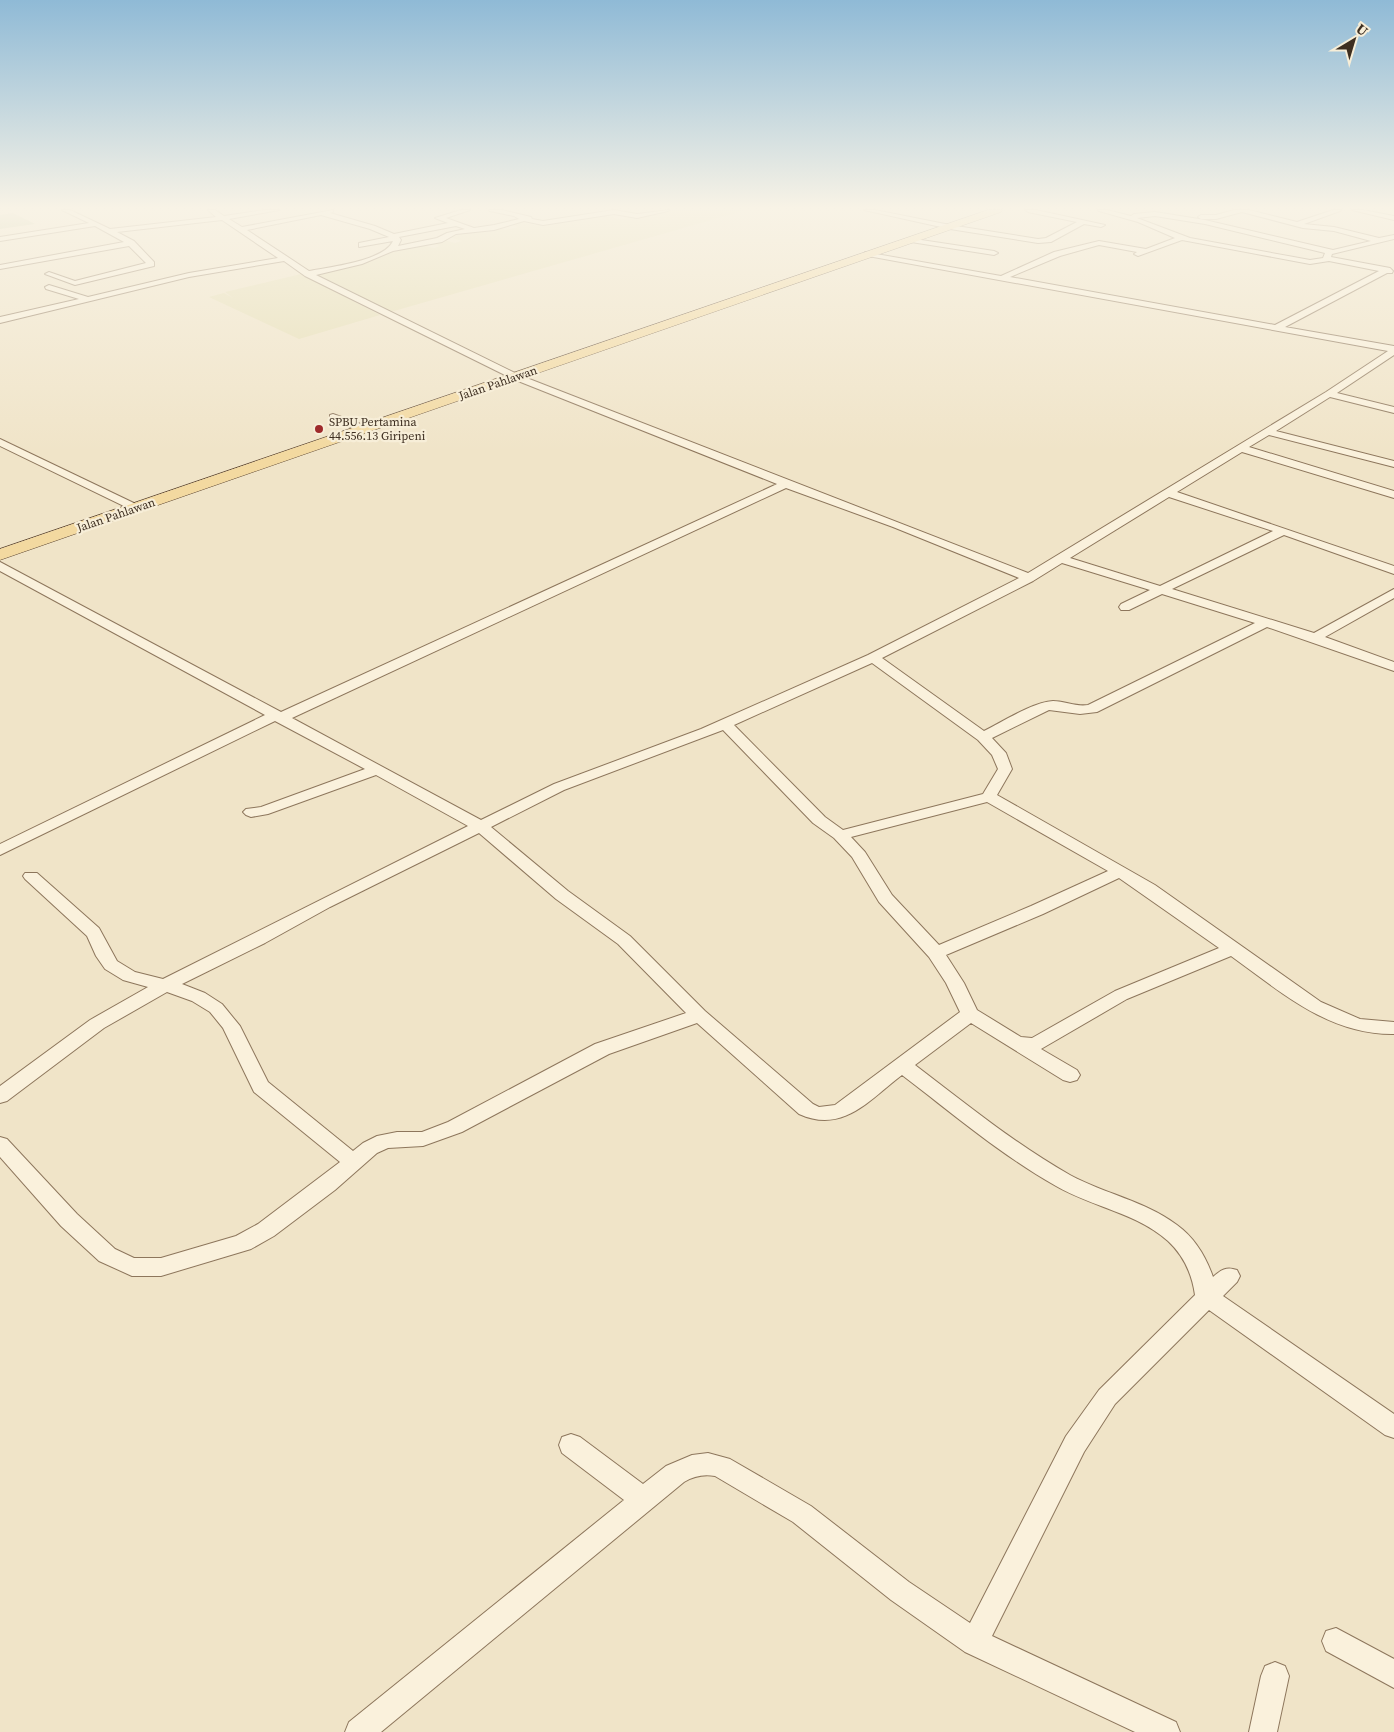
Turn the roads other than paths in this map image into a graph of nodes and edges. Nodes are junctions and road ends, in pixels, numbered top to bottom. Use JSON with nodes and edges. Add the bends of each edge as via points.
{"nodes":[{"id":1,"x":61,"y":291,"type":"edge"},
{"id":2,"x":120,"y":291,"type":"edge"},
{"id":3,"x":342,"y":291,"type":"edge"},
{"id":4,"x":762,"y":291,"type":"edge"},
{"id":5,"x":1073,"y":291,"type":"edge"},
{"id":6,"x":1352,"y":291,"type":"edge"},
{"id":7,"x":87,"y":299,"type":"junction"},
{"id":8,"x":0,"y":320,"type":"edge"},
{"id":9,"x":1278,"y":328,"type":"junction"},
{"id":10,"x":1381,"y":338,"type":"dead end"},
{"id":11,"x":1370,"y":344,"type":"junction"},
{"id":12,"x":1394,"y":350,"type":"edge"},
{"id":13,"x":516,"y":376,"type":"junction"},
{"id":14,"x":1330,"y":394,"type":"junction"},
{"id":15,"x":1394,"y":410,"type":"edge"},
{"id":16,"x":333,"y":418,"type":"dead end"},
{"id":17,"x":365,"y":429,"type":"junction"},
{"id":18,"x":1267,"y":432,"type":"junction"},
{"id":19,"x":0,"y":442,"type":"edge"},
{"id":20,"x":1240,"y":448,"type":"junction"},
{"id":21,"x":1394,"y":464,"type":"edge"},
{"id":22,"x":786,"y":484,"type":"junction"},
{"id":23,"x":1169,"y":493,"type":"junction"},
{"id":24,"x":1394,"y":494,"type":"edge"},
{"id":25,"x":136,"y":508,"type":"junction"},
{"id":26,"x":1283,"y":531,"type":"junction"},
{"id":27,"x":0,"y":556,"type":"edge"},
{"id":28,"x":1062,"y":559,"type":"junction"},
{"id":29,"x":0,"y":566,"type":"edge"},
{"id":30,"x":1394,"y":570,"type":"edge"},
{"id":31,"x":1029,"y":578,"type":"junction"},
{"id":32,"x":1158,"y":590,"type":"junction"},
{"id":33,"x":1394,"y":593,"type":"edge"},
{"id":34,"x":1125,"y":607,"type":"dead end"},
{"id":35,"x":1266,"y":623,"type":"junction"},
{"id":36,"x":1314,"y":638,"type":"junction"},
{"id":37,"x":873,"y":658,"type":"junction"},
{"id":38,"x":1392,"y":663,"type":"edge"},
{"id":39,"x":278,"y":716,"type":"junction"},
{"id":40,"x":725,"y":724,"type":"junction"},
{"id":41,"x":982,"y":737,"type":"junction"},
{"id":42,"x":377,"y":770,"type":"junction"},
{"id":43,"x":989,"y":797,"type":"junction"},
{"id":44,"x":251,"y":812,"type":"dead end"},
{"id":45,"x":479,"y":825,"type":"junction"},
{"id":46,"x":840,"y":835,"type":"junction"},
{"id":47,"x":0,"y":850,"type":"edge"},
{"id":48,"x":1120,"y":871,"type":"junction"},
{"id":49,"x":31,"y":876,"type":"dead end"},
{"id":50,"x":1232,"y":949,"type":"junction"},
{"id":51,"x":936,"y":953,"type":"junction"},
{"id":52,"x":165,"y":985,"type":"junction"},
{"id":53,"x":970,"y":1014,"type":"junction"},
{"id":54,"x":699,"y":1015,"type":"junction"},
{"id":55,"x":1394,"y":1028,"type":"edge"},
{"id":56,"x":1014,"y":1041,"type":"junction"},
{"id":57,"x":901,"y":1065,"type":"junction"},
{"id":58,"x":1070,"y":1075,"type":"dead end"},
{"id":59,"x":0,"y":1096,"type":"edge"},
{"id":60,"x":0,"y":1144,"type":"edge"},
{"id":61,"x":352,"y":1161,"type":"junction"},
{"id":62,"x":1229,"y":1276,"type":"dead end"},
{"id":63,"x":1207,"y":1297,"type":"junction"},
{"id":64,"x":1394,"y":1427,"type":"edge"},
{"id":65,"x":571,"y":1445,"type":"dead end"},
{"id":66,"x":644,"y":1499,"type":"junction"},
{"id":67,"x":1336,"y":1641,"type":"dead end"},
{"id":68,"x":975,"y":1642,"type":"junction"},
{"id":69,"x":1394,"y":1674,"type":"edge"},
{"id":70,"x":1274,"y":1676,"type":"dead end"},
{"id":71,"x":359,"y":1732,"type":"edge"},
{"id":72,"x":1166,"y":1732,"type":"edge"},
{"id":73,"x":1263,"y":1732,"type":"edge"}],
"edges":[{"from":1,"to":7,"type":"street"},
{"from":2,"to":7,"type":"street"},
{"from":3,"to":13,"type":"street"},
{"from":4,"to":13,"type":"main road","name":"Jalan Pahlawan"},
{"from":5,"to":9,"type":"street"},
{"from":6,"to":9,"type":"street"},
{"from":7,"to":8,"type":"street"},
{"from":9,"to":11,"type":"street"},
{"from":10,"to":11,"type":"street"},
{"from":11,"to":12,"type":"street"},
{"from":12,"to":14,"type":"street"},
{"from":13,"to":17,"type":"main road","name":"Jalan Pahlawan"},
{"from":13,"to":22,"type":"street"},
{"from":14,"to":15,"type":"street"},
{"from":14,"to":18,"type":"street"},
{"from":16,"to":17,"type":"street"},
{"from":17,"to":25,"type":"main road","name":"Jalan Pahlawan"},
{"from":18,"to":20,"type":"street"},
{"from":18,"to":21,"type":"street"},
{"from":19,"to":25,"type":"street"},
{"from":20,"to":23,"type":"street"},
{"from":20,"to":24,"type":"street"},
{"from":22,"to":31,"type":"street"},
{"from":22,"to":39,"type":"street"},
{"from":23,"to":26,"type":"street"},
{"from":23,"to":28,"type":"street"},
{"from":25,"to":27,"type":"main road","name":"Jalan Pahlawan"},
{"from":26,"to":30,"type":"street"},
{"from":26,"to":32,"type":"street"},
{"from":28,"to":31,"type":"street"},
{"from":28,"to":32,"type":"street"},
{"from":29,"to":39,"type":"street"},
{"from":31,"to":37,"type":"street"},
{"from":32,"to":34,"type":"street"},
{"from":32,"to":35,"type":"street"},
{"from":33,"to":36,"type":"street"},
{"from":35,"to":36,"type":"street"},
{"from":35,"to":41,"type":"street","via":[[1092,709],[1078,712],[1058,704],[1046,706]]},
{"from":36,"to":38,"type":"street"},
{"from":37,"to":40,"type":"street"},
{"from":37,"to":41,"type":"street"},
{"from":39,"to":42,"type":"street"},
{"from":39,"to":47,"type":"street"},
{"from":40,"to":45,"type":"street","via":[[559,787]]},
{"from":40,"to":46,"type":"street","via":[[819,820]]},
{"from":41,"to":43,"type":"street","via":[[999,753],[1005,769]]},
{"from":42,"to":44,"type":"street","via":[[263,811]]},
{"from":42,"to":45,"type":"street"},
{"from":43,"to":46,"type":"street"},
{"from":43,"to":48,"type":"street"},
{"from":45,"to":52,"type":"street"},
{"from":45,"to":54,"type":"street","via":[[562,895],[624,940]]},
{"from":46,"to":51,"type":"street","via":[[859,855],[884,898]]},
{"from":48,"to":50,"type":"street"},
{"from":48,"to":51,"type":"street"},
{"from":49,"to":52,"type":"street","via":[[93,932],[99,940],[101,953],[112,966],[127,975]]},
{"from":50,"to":55,"type":"street","via":[[1324,1012],[1373,1029]]},
{"from":50,"to":56,"type":"street","via":[[1121,995],[1036,1044]]},
{"from":51,"to":53,"type":"street"},
{"from":52,"to":59,"type":"street","via":[[97,1024]]},
{"from":52,"to":61,"type":"street","via":[[215,1007],[237,1035],[252,1074],[261,1087]]},
{"from":53,"to":56,"type":"street"},
{"from":53,"to":57,"type":"street"},
{"from":54,"to":57,"type":"street","via":[[806,1109],[817,1114],[840,1112]]},
{"from":54,"to":61,"type":"street","via":[[602,1049],[433,1136],[384,1141]]},
{"from":56,"to":58,"type":"street"},
{"from":57,"to":63,"type":"street","via":[[1063,1181],[1145,1215],[1169,1229],[1194,1258],[1204,1278]]},
{"from":60,"to":61,"type":"street","via":[[68,1220],[107,1256],[132,1268],[161,1267],[243,1243],[303,1204]]},
{"from":62,"to":63,"type":"street"},
{"from":63,"to":64,"type":"street"},
{"from":63,"to":68,"type":"street","via":[[1107,1397],[1075,1444]]},
{"from":65,"to":66,"type":"street"},
{"from":66,"to":68,"type":"street","via":[[689,1466],[709,1464],[721,1467],[802,1514],[900,1591]]},
{"from":66,"to":71,"type":"street"},
{"from":67,"to":69,"type":"street"},
{"from":68,"to":72,"type":"street"},
{"from":70,"to":73,"type":"street"}]}
